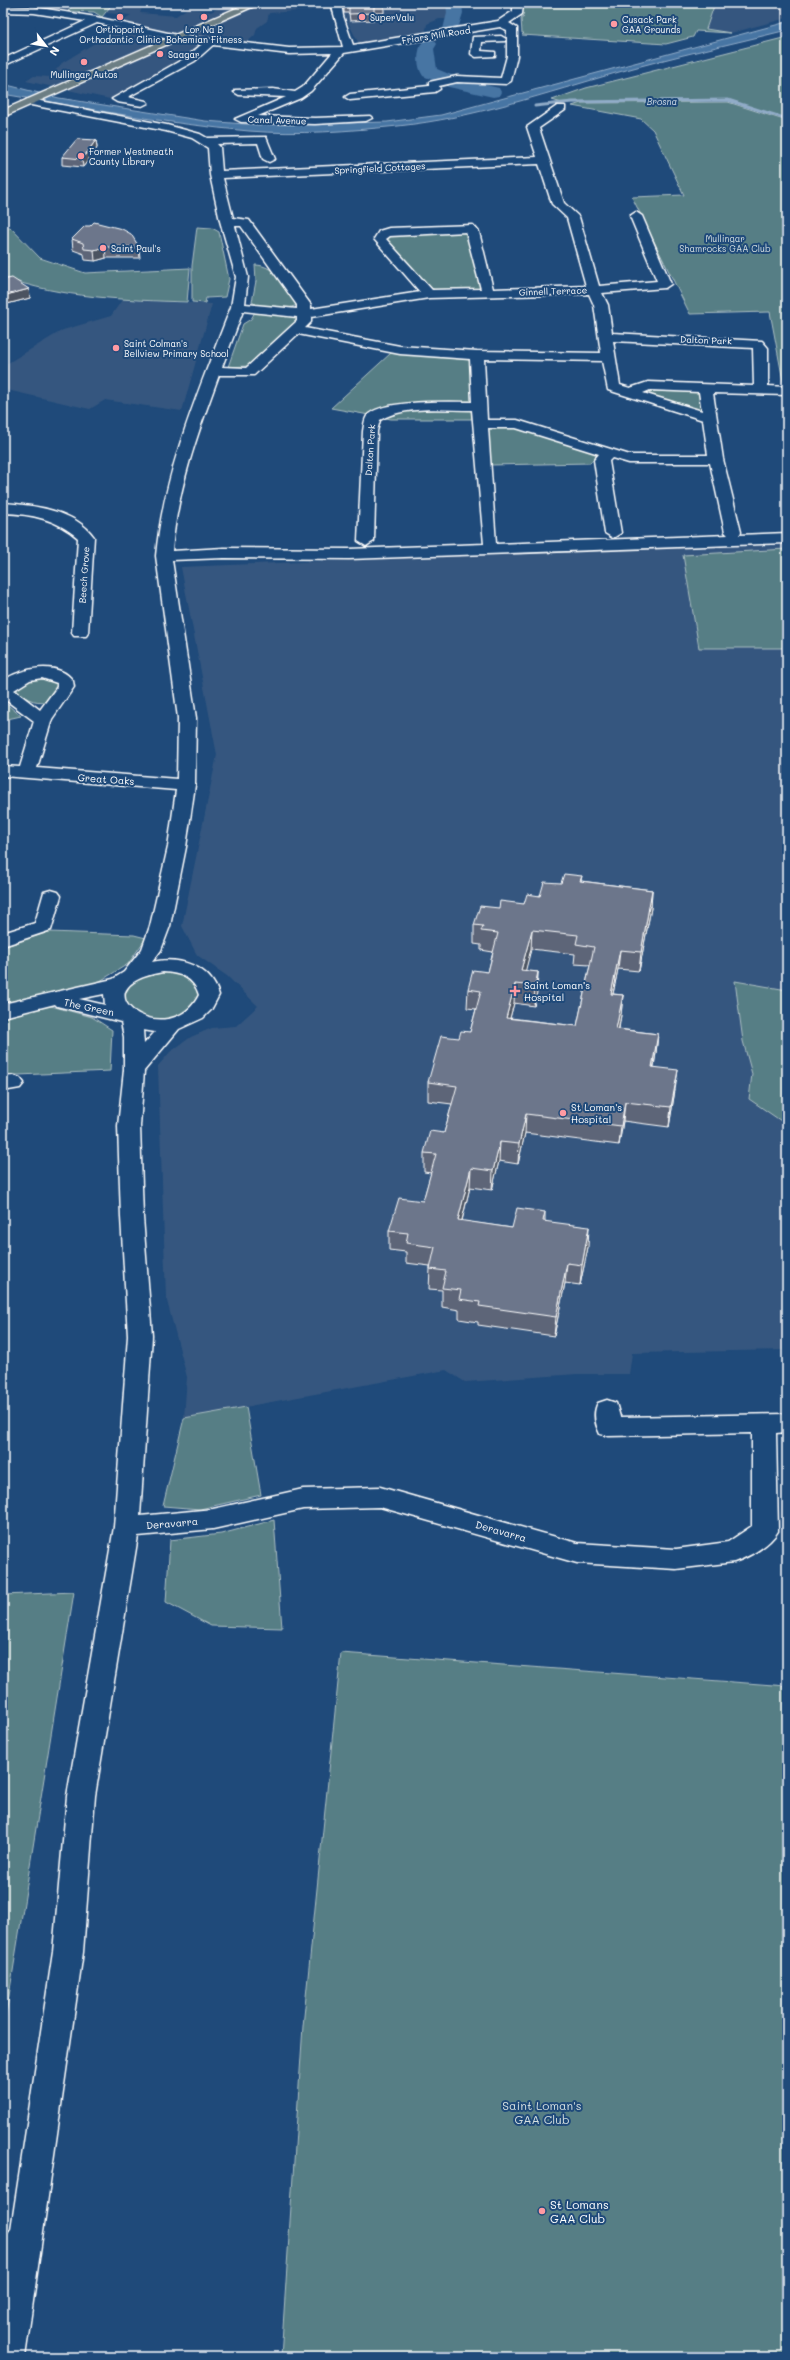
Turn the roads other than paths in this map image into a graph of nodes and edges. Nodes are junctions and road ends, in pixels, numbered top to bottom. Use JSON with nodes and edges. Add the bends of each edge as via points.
{"nodes":[{"id":1,"x":256,"y":3,"type":"edge"},
{"id":2,"x":336,"y":3,"type":"edge"},
{"id":3,"x":518,"y":3,"type":"edge"},
{"id":4,"x":3,"y":9,"type":"edge"},
{"id":5,"x":96,"y":20,"type":"junction"},
{"id":6,"x":501,"y":24,"type":"junction"},
{"id":7,"x":177,"y":38,"type":"junction"},
{"id":8,"x":512,"y":39,"type":"junction"},
{"id":9,"x":210,"y":42,"type":"junction"},
{"id":10,"x":346,"y":49,"type":"junction"},
{"id":11,"x":491,"y":54,"type":"dead end"},
{"id":12,"x":3,"y":63,"type":"edge"},
{"id":13,"x":422,"y":77,"type":"dead end"},
{"id":14,"x":438,"y":83,"type":"junction"},
{"id":15,"x":239,"y":92,"type":"dead end"},
{"id":16,"x":297,"y":96,"type":"junction"},
{"id":17,"x":350,"y":97,"type":"dead end"},
{"id":18,"x":33,"y":101,"type":"junction"},
{"id":19,"x":142,"y":103,"type":"dead end"},
{"id":20,"x":561,"y":108,"type":"dead end"},
{"id":21,"x":3,"y":114,"type":"edge"},
{"id":22,"x":366,"y":118,"type":"dead end"},
{"id":23,"x":206,"y":141,"type":"junction"},
{"id":24,"x":269,"y":159,"type":"dead end"},
{"id":25,"x":545,"y":160,"type":"junction"},
{"id":26,"x":216,"y":175,"type":"junction"},
{"id":27,"x":636,"y":216,"type":"dead end"},
{"id":28,"x":226,"y":221,"type":"junction"},
{"id":29,"x":240,"y":263,"type":"junction"},
{"id":30,"x":274,"y":264,"type":"junction"},
{"id":31,"x":594,"y":290,"type":"junction"},
{"id":32,"x":488,"y":293,"type":"junction"},
{"id":33,"x":429,"y":294,"type":"junction"},
{"id":34,"x":237,"y":308,"type":"junction"},
{"id":35,"x":223,"y":309,"type":"dead end"},
{"id":36,"x":305,"y":314,"type":"junction"},
{"id":37,"x":296,"y":330,"type":"junction"},
{"id":38,"x":607,"y":337,"type":"junction"},
{"id":39,"x":209,"y":344,"type":"dead end"},
{"id":40,"x":220,"y":355,"type":"junction"},
{"id":41,"x":477,"y":355,"type":"junction"},
{"id":42,"x":609,"y":357,"type":"junction"},
{"id":43,"x":214,"y":371,"type":"junction"},
{"id":44,"x":706,"y":389,"type":"junction"},
{"id":45,"x":761,"y":390,"type":"junction"},
{"id":46,"x":787,"y":391,"type":"edge"},
{"id":47,"x":630,"y":393,"type":"junction"},
{"id":48,"x":478,"y":406,"type":"junction"},
{"id":49,"x":711,"y":417,"type":"junction"},
{"id":50,"x":480,"y":424,"type":"junction"},
{"id":51,"x":608,"y":454,"type":"junction"},
{"id":52,"x":716,"y":459,"type":"junction"},
{"id":53,"x":3,"y":508,"type":"edge"},
{"id":54,"x":733,"y":532,"type":"dead end"},
{"id":55,"x":613,"y":533,"type":"dead end"},
{"id":56,"x":787,"y":538,"type":"edge"},
{"id":57,"x":366,"y":541,"type":"dead end"},
{"id":58,"x":490,"y":542,"type":"dead end"},
{"id":59,"x":164,"y":556,"type":"junction"},
{"id":60,"x":80,"y":633,"type":"dead end"},
{"id":61,"x":43,"y":719,"type":"dead end"},
{"id":62,"x":3,"y":771,"type":"edge"},
{"id":63,"x":27,"y":773,"type":"junction"},
{"id":64,"x":186,"y":785,"type":"junction"},
{"id":65,"x":52,"y":896,"type":"dead end"},
{"id":66,"x":160,"y":926,"type":"junction"},
{"id":67,"x":3,"y":940,"type":"edge"},
{"id":68,"x":184,"y":968,"type":"junction"},
{"id":69,"x":126,"y":978,"type":"junction"},
{"id":70,"x":54,"y":999,"type":"junction"},
{"id":71,"x":3,"y":1011,"type":"edge"},
{"id":72,"x":127,"y":1017,"type":"junction"},
{"id":73,"x":173,"y":1023,"type":"junction"},
{"id":74,"x":134,"y":1070,"type":"junction"},
{"id":75,"x":607,"y":1409,"type":"dead end"},
{"id":76,"x":775,"y":1423,"type":"edge"},
{"id":77,"x":127,"y":1527,"type":"junction"},
{"id":78,"x":12,"y":2270,"type":"edge"},
{"id":79,"x":3,"y":2338,"type":"edge"},
{"id":80,"x":8,"y":2357,"type":"edge"}],
"edges":[{"from":1,"to":7,"type":"main road"},
{"from":2,"to":10,"type":"street","via":[[348,46]]},
{"from":3,"to":6,"type":"street","name":"Friars Mill Road","via":[[518,12]]},
{"from":4,"to":5,"type":"street","name":"Friars Mill Road","via":[[34,10]]},
{"from":5,"to":7,"type":"street","name":"Friars Mill Road"},
{"from":5,"to":12,"type":"street"},
{"from":6,"to":8,"type":"street","via":[[512,28]]},
{"from":6,"to":10,"type":"street","name":"Friars Mill Road"},
{"from":7,"to":9,"type":"street","name":"Friars Mill Road"},
{"from":7,"to":18,"type":"main road"},
{"from":8,"to":11,"type":"street","via":[[477,39],[476,54]]},
{"from":8,"to":14,"type":"street","via":[[512,56],[506,80],[457,79]]},
{"from":9,"to":10,"type":"street","name":"Friars Mill Road","via":[[289,50]]},
{"from":9,"to":19,"type":"street","via":[[191,59],[117,99]]},
{"from":10,"to":16,"type":"street","name":"Canal Avenue"},
{"from":13,"to":14,"type":"street","via":[[426,82]]},
{"from":14,"to":17,"type":"street","via":[[435,89]]},
{"from":15,"to":16,"type":"street","via":[[281,92]]},
{"from":16,"to":22,"type":"street","name":"Canal Avenue","via":[[241,118],[315,121]]},
{"from":18,"to":21,"type":"main road"},
{"from":18,"to":23,"type":"street","via":[[167,128]]},
{"from":20,"to":25,"type":"street","via":[[533,127]]},
{"from":23,"to":24,"type":"street","via":[[262,139]]},
{"from":23,"to":26,"type":"street","via":[[214,147]]},
{"from":25,"to":26,"type":"street","name":"Springfield Cottages"},
{"from":25,"to":31,"type":"street","name":"Ginnell Terrace","via":[[558,204],[573,216]]},
{"from":26,"to":28,"type":"street"},
{"from":27,"to":31,"type":"street","via":[[665,284]]},
{"from":28,"to":29,"type":"street"},
{"from":28,"to":30,"type":"street","via":[[245,223]]},
{"from":29,"to":30,"type":"street"},
{"from":29,"to":34,"type":"street","via":[[242,289]]},
{"from":30,"to":36,"type":"street","via":[[304,305]]},
{"from":31,"to":32,"type":"street","name":"Ginnell Terrace"},
{"from":31,"to":38,"type":"street","via":[[601,305]]},
{"from":32,"to":33,"type":"street","name":"Ginnell Terrace"},
{"from":32,"to":33,"type":"street","via":[[470,228],[396,231],[383,234],[380,239]]},
{"from":33,"to":36,"type":"street","name":"Ginnell Terrace"},
{"from":34,"to":35,"type":"street","name":"Ginnell Terrace"},
{"from":34,"to":36,"type":"street","name":"Ginnell Terrace"},
{"from":34,"to":40,"type":"street"},
{"from":36,"to":37,"type":"street","via":[[304,322]]},
{"from":37,"to":41,"type":"street","via":[[400,350]]},
{"from":37,"to":43,"type":"street","via":[[249,372]]},
{"from":38,"to":42,"type":"street"},
{"from":38,"to":45,"type":"street","name":"Dalton Park","via":[[757,344],[761,348]]},
{"from":39,"to":40,"type":"street","via":[[209,350]]},
{"from":40,"to":43,"type":"street"},
{"from":41,"to":42,"type":"street"},
{"from":41,"to":48,"type":"street"},
{"from":42,"to":47,"type":"street","via":[[613,387]]},
{"from":43,"to":59,"type":"street","via":[[187,441],[166,531]]},
{"from":44,"to":45,"type":"street"},
{"from":44,"to":47,"type":"street","via":[[648,386]]},
{"from":44,"to":49,"type":"street"},
{"from":45,"to":46,"type":"street"},
{"from":47,"to":49,"type":"street"},
{"from":48,"to":50,"type":"street"},
{"from":48,"to":57,"type":"street","name":"Dalton Park","via":[[424,405],[373,418],[370,431]]},
{"from":49,"to":52,"type":"street"},
{"from":50,"to":51,"type":"street","via":[[517,424]]},
{"from":50,"to":58,"type":"street"},
{"from":51,"to":52,"type":"street","via":[[629,459]]},
{"from":51,"to":55,"type":"street","via":[[601,460]]},
{"from":52,"to":54,"type":"street"},
{"from":53,"to":60,"type":"street","name":"Beech Grove","via":[[26,509],[55,515],[76,526],[86,537]]},
{"from":56,"to":59,"type":"street","via":[[356,554],[224,553]]},
{"from":59,"to":64,"type":"street","via":[[187,718]]},
{"from":61,"to":63,"type":"street"},
{"from":62,"to":63,"type":"street","name":"Great Oaks"},
{"from":63,"to":64,"type":"street","name":"Great Oaks"},
{"from":64,"to":66,"type":"street","via":[[177,847]]},
{"from":65,"to":67,"type":"street","via":[[44,926]]},
{"from":66,"to":68,"type":"street","via":[[171,954]]},
{"from":66,"to":69,"type":"street","via":[[151,950]]},
{"from":68,"to":69,"type":"street","via":[[152,967]]},
{"from":68,"to":73,"type":"street","via":[[205,982],[209,995],[202,1009],[186,1019]]},
{"from":69,"to":70,"type":"street","name":"The Green"},
{"from":69,"to":72,"type":"street","via":[[115,992],[114,1000],[117,1008]]},
{"from":70,"to":71,"type":"street","name":"The Green","via":[[28,1002]]},
{"from":70,"to":72,"type":"street","name":"The Green"},
{"from":72,"to":73,"type":"street","via":[[153,1025]]},
{"from":72,"to":74,"type":"street","via":[[134,1037]]},
{"from":73,"to":74,"type":"street"},
{"from":74,"to":77,"type":"street","via":[[129,1126],[140,1336]]},
{"from":75,"to":76,"type":"street","name":"Deravarra","via":[[609,1426]]},
{"from":76,"to":77,"type":"street","name":"Deravarra","via":[[765,1531],[734,1552],[676,1559],[577,1553],[380,1497],[304,1499],[213,1519]]},
{"from":77,"to":78,"type":"street","via":[[81,1796],[68,1952],[26,2231]]},
{"from":78,"to":79,"type":"street"},
{"from":78,"to":80,"type":"street"}]}
